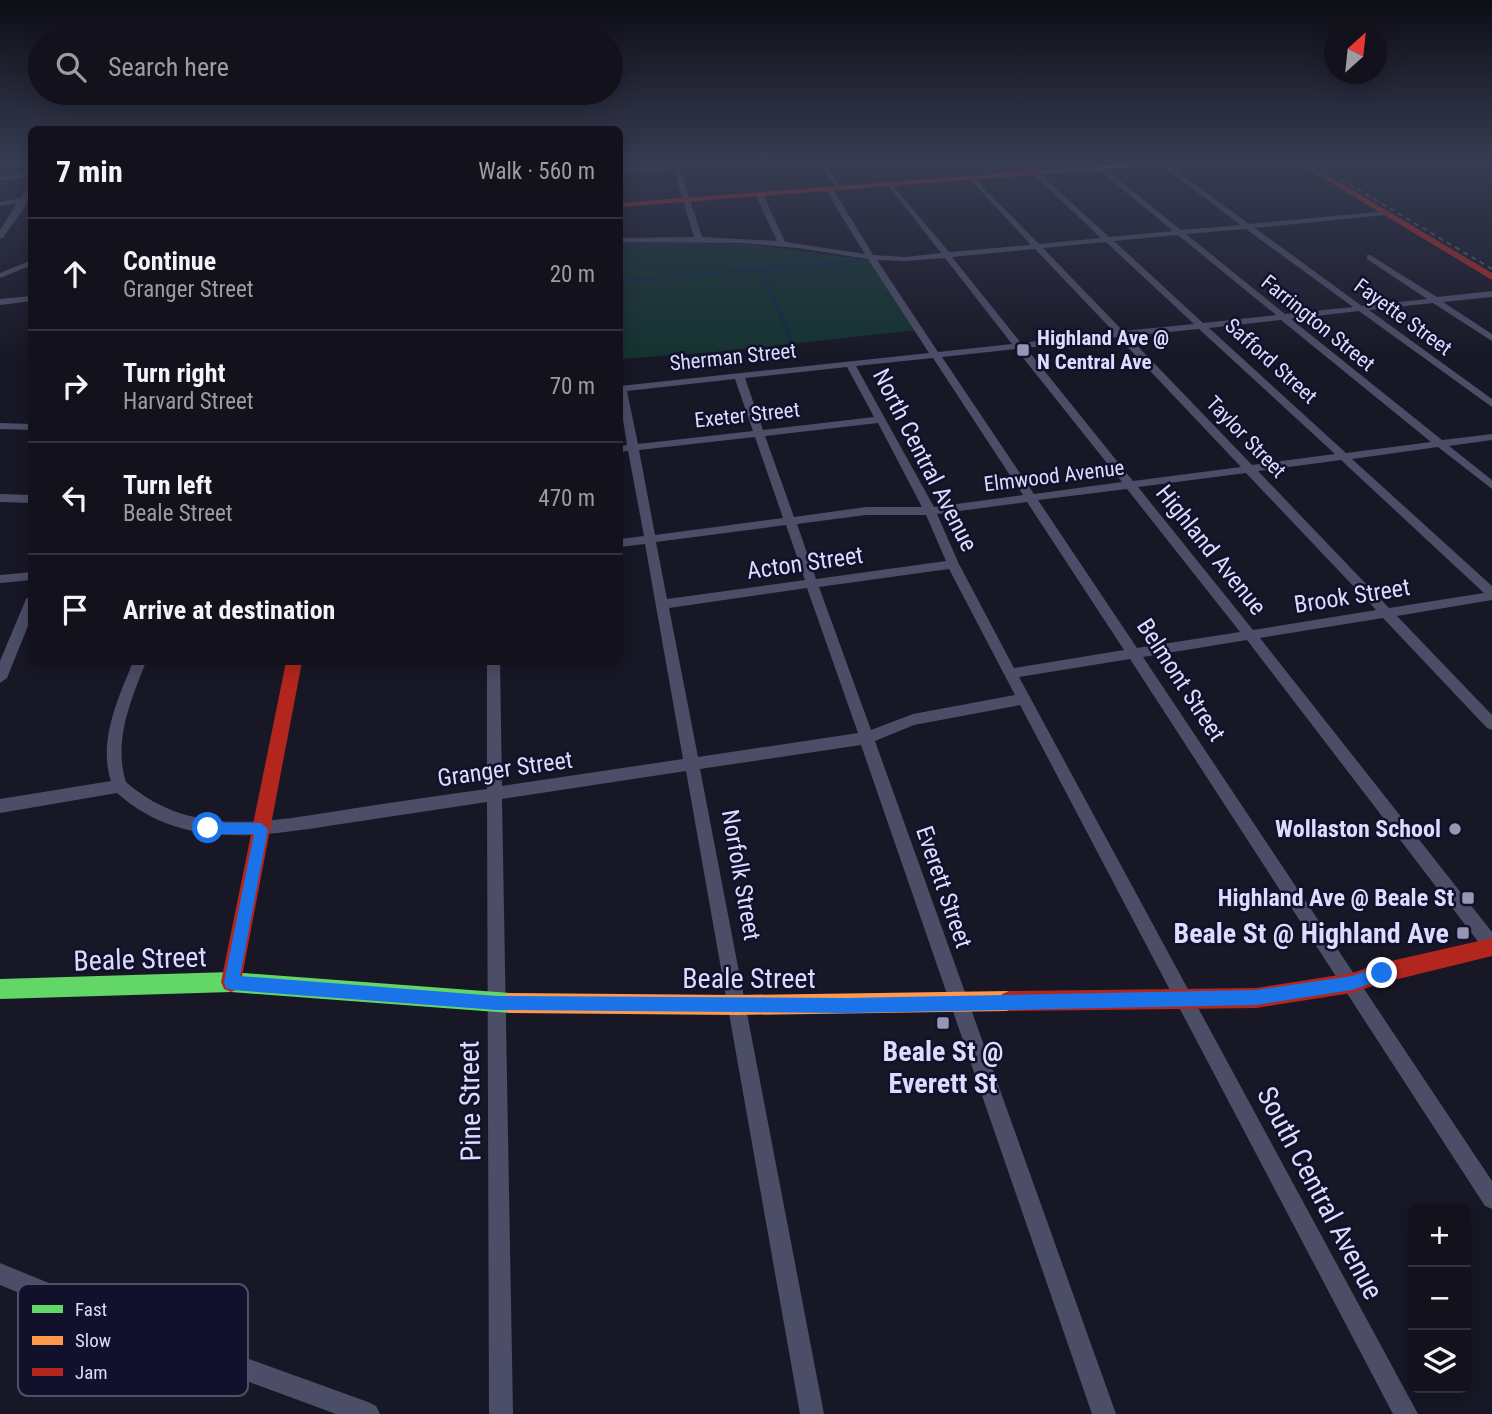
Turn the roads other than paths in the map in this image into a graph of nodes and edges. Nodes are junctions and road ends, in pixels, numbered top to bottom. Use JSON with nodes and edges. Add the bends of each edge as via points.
{"nodes":[{"id":1,"x":695,"y":226,"type":"edge"},
{"id":2,"x":774,"y":226,"type":"edge"},
{"id":3,"x":854,"y":226,"type":"edge"},
{"id":4,"x":923,"y":226,"type":"edge"},
{"id":5,"x":1017,"y":226,"type":"edge"},
{"id":6,"x":1094,"y":226,"type":"edge"},
{"id":7,"x":1172,"y":226,"type":"edge"},
{"id":8,"x":1259,"y":226,"type":"edge"},
{"id":9,"x":1407,"y":226,"type":"edge"},
{"id":10,"x":1249,"y":227,"type":"junction"},
{"id":11,"x":1181,"y":233,"type":"junction"},
{"id":12,"x":699,"y":239,"type":"junction"},
{"id":13,"x":623,"y":240,"type":"edge"},
{"id":14,"x":1109,"y":240,"type":"junction"},
{"id":15,"x":782,"y":244,"type":"junction"},
{"id":16,"x":1037,"y":247,"type":"junction"},
{"id":17,"x":946,"y":255,"type":"junction"},
{"id":18,"x":1370,"y":257,"type":"dead end"},
{"id":19,"x":872,"y":259,"type":"junction"},
{"id":20,"x":28,"y":264,"type":"edge"},
{"id":21,"x":0,"y":275,"type":"edge"},
{"id":22,"x":1492,"y":277,"type":"edge"},
{"id":23,"x":1492,"y":294,"type":"edge"},
{"id":24,"x":28,"y":298,"type":"edge"},
{"id":25,"x":1435,"y":300,"type":"junction"},
{"id":26,"x":0,"y":302,"type":"edge"},
{"id":27,"x":1362,"y":309,"type":"junction"},
{"id":28,"x":1283,"y":317,"type":"junction"},
{"id":29,"x":1203,"y":326,"type":"junction"},
{"id":30,"x":1122,"y":335,"type":"junction"},
{"id":31,"x":1492,"y":338,"type":"edge"},
{"id":32,"x":1019,"y":346,"type":"junction"},
{"id":33,"x":936,"y":355,"type":"junction"},
{"id":34,"x":850,"y":364,"type":"junction"},
{"id":35,"x":739,"y":376,"type":"junction"},
{"id":36,"x":623,"y":389,"type":"edge"},
{"id":37,"x":623,"y":404,"type":"edge"},
{"id":38,"x":1492,"y":404,"type":"edge"},
{"id":39,"x":879,"y":420,"type":"junction"},
{"id":40,"x":0,"y":426,"type":"edge"},
{"id":41,"x":28,"y":427,"type":"edge"},
{"id":42,"x":758,"y":432,"type":"junction"},
{"id":43,"x":1492,"y":437,"type":"edge"},
{"id":44,"x":1441,"y":444,"type":"junction"},
{"id":45,"x":632,"y":447,"type":"junction"},
{"id":46,"x":623,"y":448,"type":"edge"},
{"id":47,"x":1345,"y":456,"type":"junction"},
{"id":48,"x":1251,"y":470,"type":"junction"},
{"id":49,"x":1130,"y":485,"type":"junction"},
{"id":50,"x":1492,"y":486,"type":"edge"},
{"id":51,"x":0,"y":498,"type":"edge"},
{"id":52,"x":1032,"y":498,"type":"junction"},
{"id":53,"x":28,"y":499,"type":"edge"},
{"id":54,"x":930,"y":511,"type":"junction"},
{"id":55,"x":790,"y":520,"type":"junction"},
{"id":56,"x":651,"y":539,"type":"junction"},
{"id":57,"x":623,"y":543,"type":"edge"},
{"id":58,"x":953,"y":564,"type":"junction"},
{"id":59,"x":28,"y":577,"type":"edge"},
{"id":60,"x":4,"y":581,"type":"edge"},
{"id":61,"x":811,"y":584,"type":"junction"},
{"id":62,"x":1492,"y":595,"type":"edge"},
{"id":63,"x":663,"y":604,"type":"junction"},
{"id":64,"x":28,"y":610,"type":"edge"},
{"id":65,"x":1387,"y":613,"type":"junction"},
{"id":66,"x":1250,"y":635,"type":"junction"},
{"id":67,"x":1133,"y":653,"type":"junction"},
{"id":68,"x":138,"y":665,"type":"edge"},
{"id":69,"x":293,"y":665,"type":"edge"},
{"id":70,"x":494,"y":665,"type":"edge"},
{"id":71,"x":1012,"y":673,"type":"junction"},
{"id":72,"x":0,"y":678,"type":"edge"},
{"id":73,"x":1024,"y":699,"type":"junction"},
{"id":74,"x":1492,"y":724,"type":"edge"},
{"id":75,"x":866,"y":738,"type":"junction"},
{"id":76,"x":694,"y":765,"type":"junction"},
{"id":77,"x":120,"y":786,"type":"junction"},
{"id":78,"x":494,"y":794,"type":"junction"},
{"id":79,"x":0,"y":806,"type":"edge"},
{"id":80,"x":261,"y":829,"type":"junction"},
{"id":81,"x":1492,"y":947,"type":"edge"},
{"id":82,"x":232,"y":982,"type":"junction"},
{"id":83,"x":1352,"y":983,"type":"junction"},
{"id":84,"x":0,"y":989,"type":"edge"},
{"id":85,"x":1185,"y":998,"type":"junction"},
{"id":86,"x":497,"y":1003,"type":"junction"},
{"id":87,"x":959,"y":1003,"type":"junction"},
{"id":88,"x":737,"y":1005,"type":"junction"},
{"id":89,"x":1492,"y":1199,"type":"edge"},
{"id":90,"x":0,"y":1275,"type":"edge"},
{"id":91,"x":22,"y":1284,"type":"edge"},
{"id":92,"x":248,"y":1370,"type":"edge"},
{"id":93,"x":368,"y":1414,"type":"edge"},
{"id":94,"x":501,"y":1414,"type":"edge"},
{"id":95,"x":813,"y":1414,"type":"edge"},
{"id":96,"x":1104,"y":1414,"type":"edge"},
{"id":97,"x":1406,"y":1414,"type":"edge"}],
"edges":[{"from":1,"to":12,"type":"street"},
{"from":2,"to":15,"type":"street"},
{"from":3,"to":19,"type":"street","name":"Belmont Street"},
{"from":4,"to":17,"type":"street","name":"Highland Avenue"},
{"from":5,"to":16,"type":"street","name":"Taylor Street"},
{"from":6,"to":14,"type":"street","name":"Safford Street"},
{"from":7,"to":11,"type":"street","name":"Farrington Street"},
{"from":8,"to":10,"type":"street"},
{"from":9,"to":22,"type":"main road"},
{"from":10,"to":11,"type":"street"},
{"from":10,"to":27,"type":"street","name":"Fayette Street"},
{"from":11,"to":14,"type":"street"},
{"from":11,"to":28,"type":"street","name":"Farrington Street"},
{"from":12,"to":13,"type":"street"},
{"from":12,"to":15,"type":"street"},
{"from":14,"to":16,"type":"street"},
{"from":14,"to":29,"type":"street","name":"Safford Street"},
{"from":15,"to":19,"type":"street"},
{"from":16,"to":17,"type":"street"},
{"from":16,"to":30,"type":"street","name":"Taylor Street"},
{"from":17,"to":19,"type":"street"},
{"from":17,"to":32,"type":"street","name":"Highland Avenue"},
{"from":18,"to":25,"type":"street"},
{"from":19,"to":33,"type":"street","name":"Belmont Street"},
{"from":20,"to":21,"type":"street"},
{"from":23,"to":25,"type":"street","name":"North Central Avenue"},
{"from":24,"to":26,"type":"street"},
{"from":25,"to":27,"type":"street","name":"North Central Avenue"},
{"from":25,"to":31,"type":"street"},
{"from":27,"to":28,"type":"street","name":"North Central Avenue"},
{"from":27,"to":38,"type":"street","name":"Fayette Street"},
{"from":28,"to":29,"type":"street","name":"North Central Avenue"},
{"from":28,"to":44,"type":"street","name":"Farrington Street"},
{"from":29,"to":30,"type":"street","name":"North Central Avenue"},
{"from":29,"to":47,"type":"street","name":"Safford Street"},
{"from":30,"to":32,"type":"street","name":"North Central Avenue"},
{"from":30,"to":48,"type":"street","name":"Taylor Street"},
{"from":32,"to":33,"type":"street","name":"North Central Avenue"},
{"from":32,"to":49,"type":"street","name":"Highland Avenue"},
{"from":33,"to":34,"type":"street","name":"North Central Avenue"},
{"from":33,"to":52,"type":"street","name":"Belmont Street"},
{"from":34,"to":35,"type":"street","name":"Sherman Street"},
{"from":34,"to":39,"type":"street","name":"North Central Avenue"},
{"from":35,"to":36,"type":"street","name":"Sherman Street"},
{"from":35,"to":42,"type":"street","name":"Everett Street"},
{"from":37,"to":45,"type":"street","name":"Norfolk Street"},
{"from":39,"to":42,"type":"street","name":"Exeter Street"},
{"from":39,"to":54,"type":"street","name":"North Central Avenue"},
{"from":40,"to":41,"type":"street"},
{"from":42,"to":45,"type":"street","name":"Exeter Street"},
{"from":42,"to":55,"type":"street","name":"Everett Street"},
{"from":43,"to":44,"type":"street","name":"Elmwood Avenue"},
{"from":44,"to":47,"type":"street","name":"Elmwood Avenue"},
{"from":44,"to":50,"type":"street","name":"Farrington Street"},
{"from":45,"to":46,"type":"street","name":"Exeter Street"},
{"from":45,"to":56,"type":"street","name":"Norfolk Street"},
{"from":47,"to":48,"type":"street","name":"Elmwood Avenue"},
{"from":47,"to":62,"type":"street","name":"Safford Street"},
{"from":48,"to":49,"type":"street","name":"Elmwood Avenue"},
{"from":48,"to":65,"type":"street","name":"Taylor Street"},
{"from":49,"to":52,"type":"street","name":"Elmwood Avenue"},
{"from":49,"to":66,"type":"street","name":"Highland Avenue"},
{"from":51,"to":53,"type":"street"},
{"from":52,"to":54,"type":"street","name":"Elmwood Avenue"},
{"from":52,"to":67,"type":"street","name":"Belmont Street"},
{"from":54,"to":55,"type":"street","name":"Elmwood Avenue","via":[[866,511]]},
{"from":54,"to":58,"type":"street","name":"North Central Avenue"},
{"from":55,"to":56,"type":"street","name":"Elmwood Avenue"},
{"from":55,"to":61,"type":"street","name":"Everett Street"},
{"from":56,"to":57,"type":"street","name":"Elmwood Avenue"},
{"from":56,"to":63,"type":"street","name":"Norfolk Street"},
{"from":58,"to":61,"type":"street","name":"Acton Street"},
{"from":58,"to":71,"type":"street","name":"North Central Avenue"},
{"from":59,"to":60,"type":"street"},
{"from":61,"to":63,"type":"street","name":"Acton Street"},
{"from":61,"to":75,"type":"street","name":"Everett Street"},
{"from":62,"to":65,"type":"street","name":"Brook Street"},
{"from":63,"to":76,"type":"street","name":"Norfolk Street"},
{"from":64,"to":72,"type":"street"},
{"from":65,"to":66,"type":"street","name":"Brook Street"},
{"from":65,"to":74,"type":"street","name":"Taylor Street"},
{"from":66,"to":67,"type":"street","name":"Brook Street"},
{"from":66,"to":81,"type":"street","name":"Highland Avenue"},
{"from":67,"to":71,"type":"street","name":"Brook Street"},
{"from":67,"to":83,"type":"street","name":"Belmont Street"},
{"from":68,"to":77,"type":"street","via":[[116,735]]},
{"from":69,"to":80,"type":"main road"},
{"from":70,"to":78,"type":"street","name":"Pine Street"},
{"from":71,"to":73,"type":"street","name":"North Central Avenue"},
{"from":73,"to":75,"type":"street","name":"Granger Street","via":[[912,720]]},
{"from":73,"to":85,"type":"street","name":"North Central Avenue"},
{"from":75,"to":76,"type":"street","name":"Granger Street"},
{"from":75,"to":87,"type":"street","name":"Everett Street"},
{"from":76,"to":78,"type":"street","name":"Granger Street"},
{"from":76,"to":88,"type":"street","name":"Norfolk Street"},
{"from":77,"to":79,"type":"street"},
{"from":77,"to":80,"type":"street","name":"Granger Street","via":[[133,799],[176,822]]},
{"from":78,"to":80,"type":"street","name":"Granger Street"},
{"from":78,"to":86,"type":"street","name":"Pine Street"},
{"from":80,"to":82,"type":"main road"},
{"from":81,"to":83,"type":"main road","name":"Beale Street"},
{"from":82,"to":84,"type":"main road","name":"Beale Street"},
{"from":82,"to":86,"type":"main road","name":"Beale Street"},
{"from":83,"to":85,"type":"main road","name":"Beale Street","via":[[1256,998]]},
{"from":83,"to":89,"type":"street","name":"Belmont Street"},
{"from":85,"to":87,"type":"main road","name":"Beale Street"},
{"from":85,"to":97,"type":"street","name":"South Central Avenue"},
{"from":86,"to":88,"type":"main road","name":"Beale Street"},
{"from":86,"to":94,"type":"street","name":"Pine Street"},
{"from":87,"to":88,"type":"main road","name":"Beale Street"},
{"from":87,"to":96,"type":"street","name":"Everett Street"},
{"from":88,"to":95,"type":"street","name":"Norfolk Street"},
{"from":90,"to":91,"type":"street"},
{"from":92,"to":93,"type":"street"}]}
